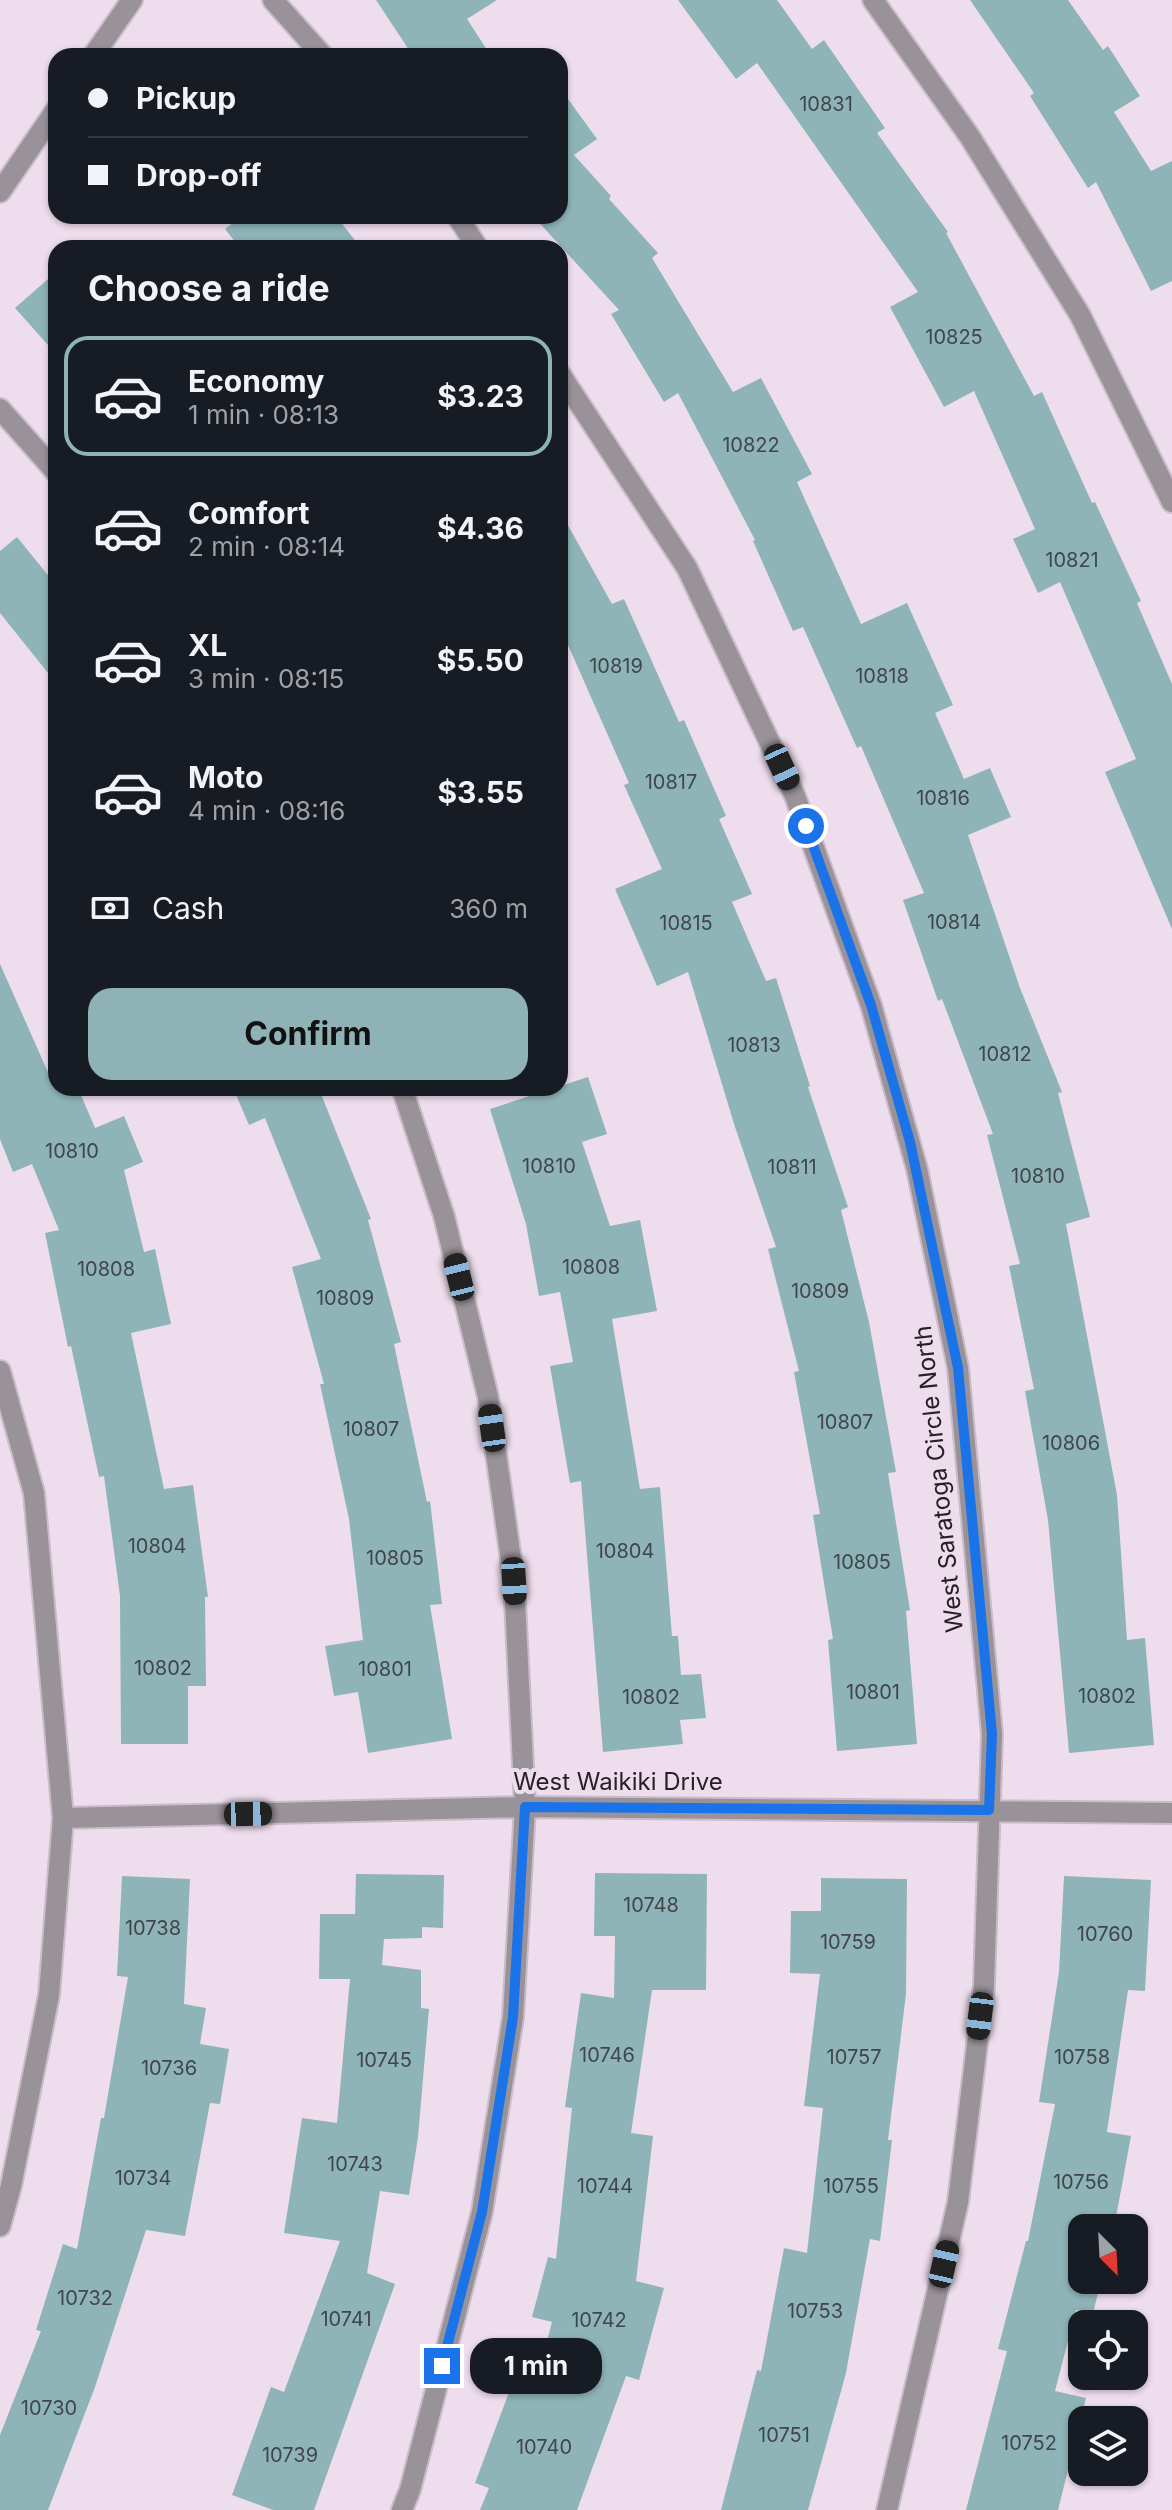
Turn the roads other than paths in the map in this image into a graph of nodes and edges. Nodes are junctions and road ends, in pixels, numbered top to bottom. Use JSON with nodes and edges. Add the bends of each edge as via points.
{"nodes":[{"id":1,"x":132,"y":0,"type":"edge"},
{"id":2,"x":273,"y":0,"type":"edge"},
{"id":3,"x":873,"y":0,"type":"edge"},
{"id":4,"x":99,"y":48,"type":"edge"},
{"id":5,"x":316,"y":48,"type":"edge"},
{"id":6,"x":48,"y":122,"type":"edge"},
{"id":7,"x":0,"y":192,"type":"edge"},
{"id":8,"x":568,"y":386,"type":"edge"},
{"id":9,"x":0,"y":409,"type":"edge"},
{"id":10,"x":48,"y":463,"type":"edge"},
{"id":11,"x":1172,"y":502,"type":"edge"},
{"id":12,"x":405,"y":1096,"type":"edge"},
{"id":13,"x":0,"y":1371,"type":"edge"},
{"id":14,"x":525,"y":1807,"type":"junction"},
{"id":15,"x":989,"y":1810,"type":"junction"},
{"id":16,"x":1172,"y":1813,"type":"edge"},
{"id":17,"x":63,"y":1818,"type":"junction"},
{"id":18,"x":0,"y":2226,"type":"edge"},
{"id":19,"x":402,"y":2510,"type":"edge"},
{"id":20,"x":887,"y":2510,"type":"edge"}],
"edges":[{"from":1,"to":4,"type":"street"},
{"from":2,"to":5,"type":"street"},
{"from":3,"to":11,"type":"street","via":[[970,137],[1080,315]]},
{"from":6,"to":7,"type":"street"},
{"from":8,"to":15,"type":"street","name":"West Saratoga Circle North","via":[[687,568],[795,796],[871,1005],[917,1169],[958,1368],[992,1734]]},
{"from":9,"to":10,"type":"street"},
{"from":12,"to":14,"type":"street","via":[[444,1216],[488,1397],[514,1581]]},
{"from":13,"to":17,"type":"street","via":[[34,1493]]},
{"from":14,"to":15,"type":"street","name":"West Waikiki Drive"},
{"from":14,"to":17,"type":"street","name":"West Waikiki Drive"},
{"from":14,"to":19,"type":"street","via":[[513,2017],[482,2212]]},
{"from":15,"to":16,"type":"street","name":"West Waikiki Drive"},
{"from":15,"to":20,"type":"street","name":"West Saratoga Circle North","via":[[984,1986],[958,2202]]},
{"from":17,"to":18,"type":"street","via":[[49,1995]]}]}
